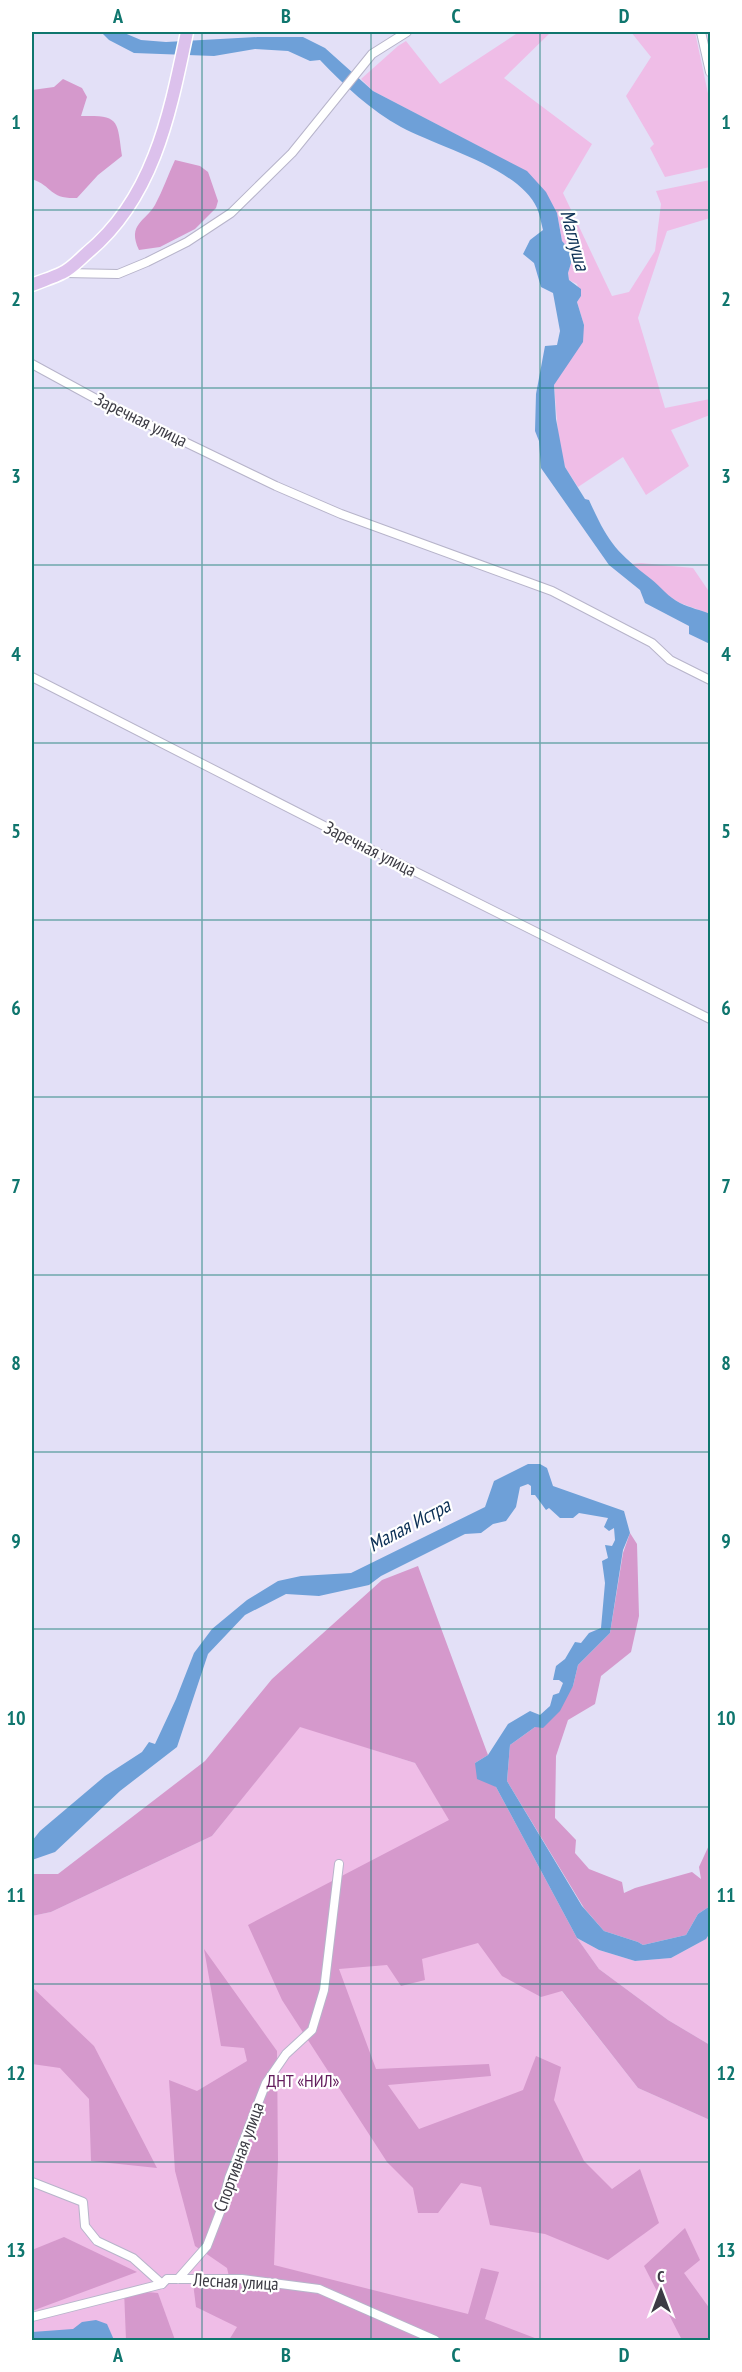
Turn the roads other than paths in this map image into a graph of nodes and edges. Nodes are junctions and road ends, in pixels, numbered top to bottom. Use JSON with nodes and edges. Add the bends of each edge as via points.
{"nodes":[{"id":1,"x":187,"y":32,"type":"edge"},
{"id":2,"x":407,"y":32,"type":"edge"},
{"id":3,"x":701,"y":32,"type":"edge"},
{"id":4,"x":711,"y":72,"type":"edge"},
{"id":5,"x":64,"y":273,"type":"junction"},
{"id":6,"x":32,"y":285,"type":"edge"},
{"id":7,"x":32,"y":364,"type":"edge"},
{"id":8,"x":32,"y":677,"type":"edge"},
{"id":9,"x":711,"y":680,"type":"edge"},
{"id":10,"x":711,"y":1019,"type":"edge"},
{"id":11,"x":339,"y":1864,"type":"dead end"},
{"id":12,"x":32,"y":2182,"type":"edge"},
{"id":13,"x":177,"y":2279,"type":"junction"},
{"id":14,"x":162,"y":2284,"type":"junction"},
{"id":15,"x":32,"y":2317,"type":"edge"},
{"id":16,"x":435,"y":2340,"type":"edge"}],
"edges":[{"from":1,"to":5,"type":"main road","via":[[160,147],[145,179],[124,215],[102,241]]},
{"from":2,"to":5,"type":"street","via":[[372,54],[292,153],[231,213],[187,242],[118,274]]},
{"from":3,"to":4,"type":"street"},
{"from":5,"to":6,"type":"main road"},
{"from":7,"to":9,"type":"street","name":"Заречная улица","via":[[276,486],[341,514],[552,591],[652,643],[670,660]]},
{"from":8,"to":10,"type":"street","name":"Заречная улица"},
{"from":11,"to":13,"type":"street","name":"Спортивная улица","via":[[324,1990],[312,2030],[286,2054],[266,2083],[207,2246]]},
{"from":12,"to":14,"type":"street","via":[[83,2202],[85,2226],[97,2241],[134,2258]]},
{"from":13,"to":14,"type":"street","name":"Лесная улица","via":[[167,2279]]},
{"from":13,"to":16,"type":"street","name":"Лесная улица","via":[[242,2279],[319,2289]]},
{"from":14,"to":15,"type":"street","name":"Лесная улица"}]}
